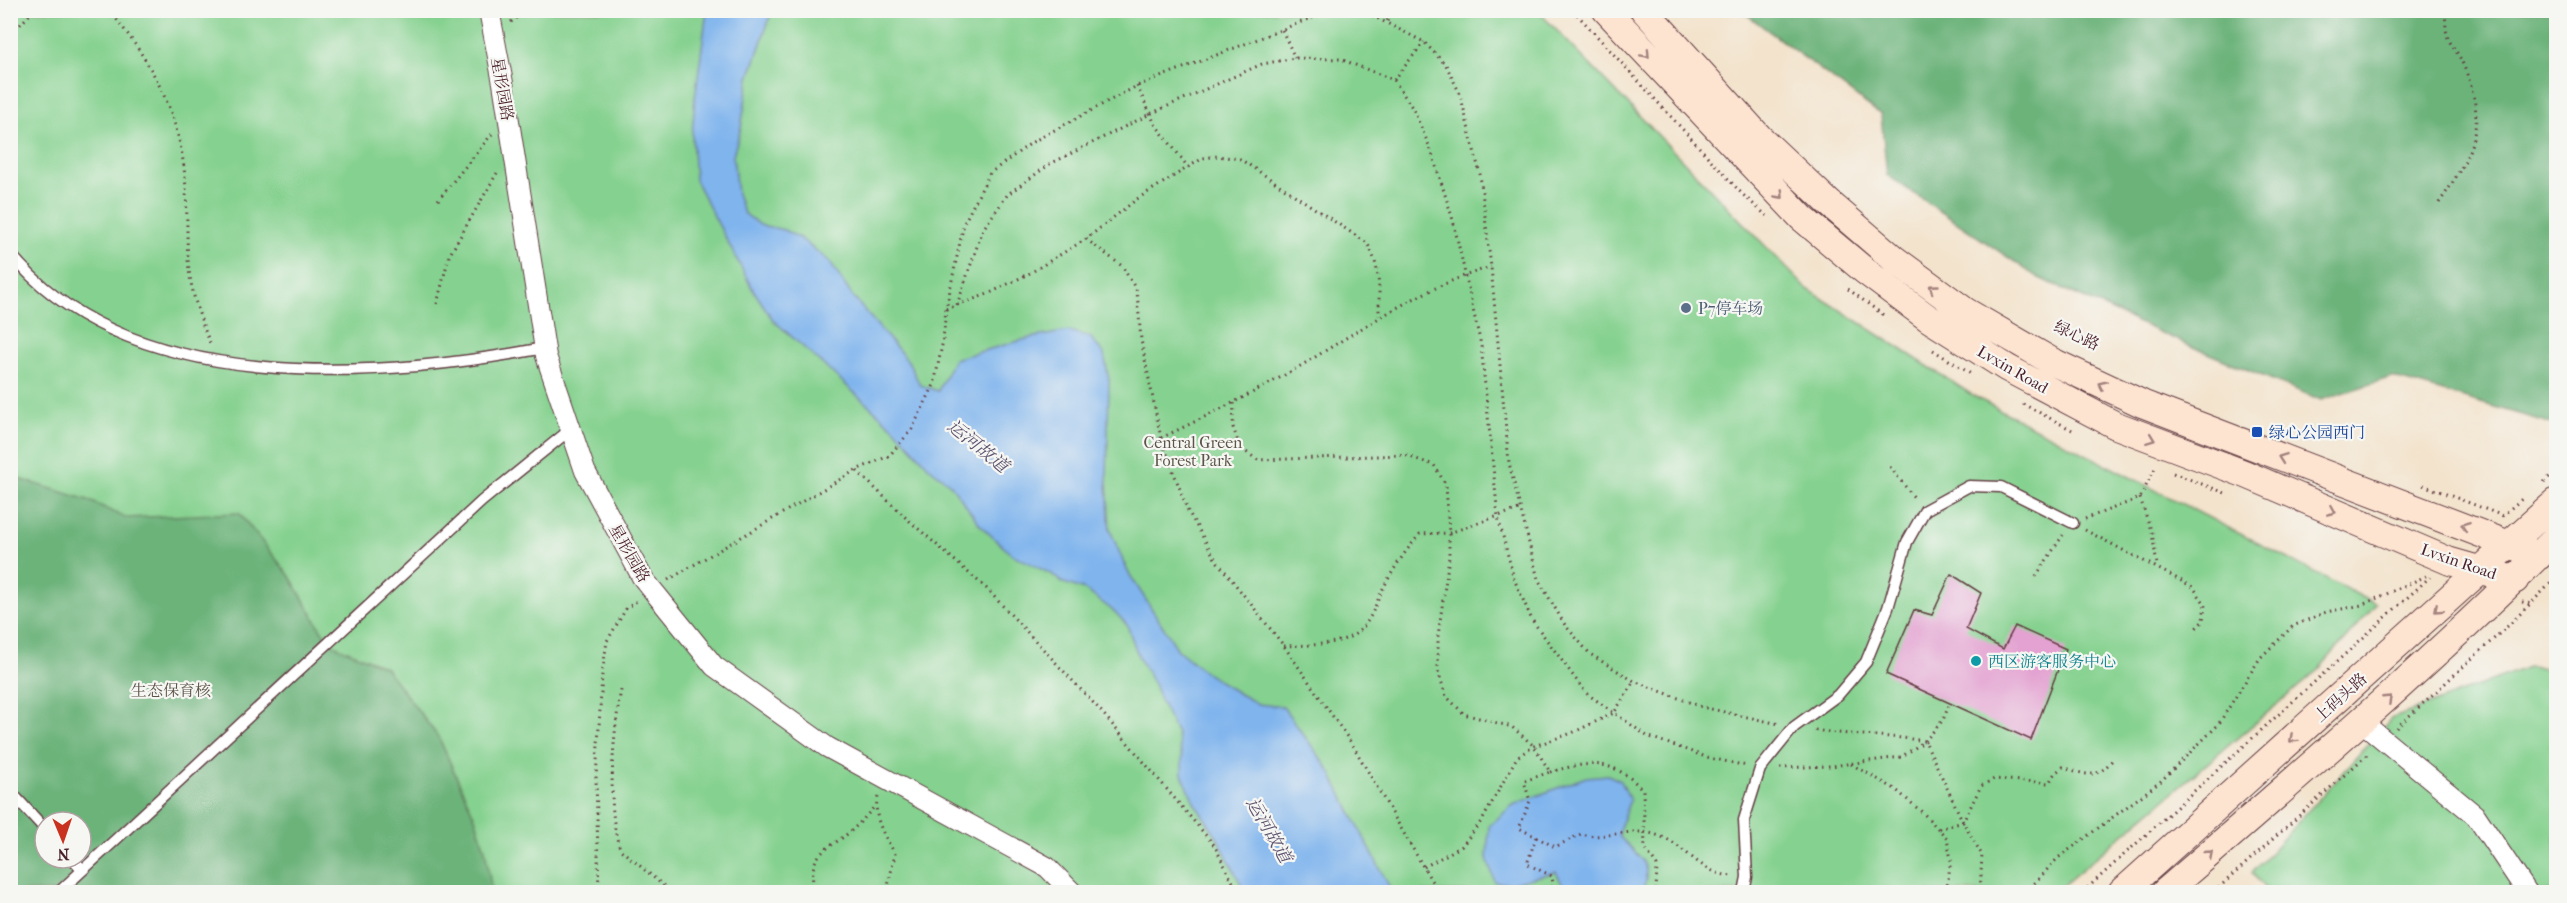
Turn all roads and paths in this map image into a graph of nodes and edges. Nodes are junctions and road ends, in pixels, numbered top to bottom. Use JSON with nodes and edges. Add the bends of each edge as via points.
{"nodes":[{"id":1,"x":33,"y":10,"type":"edge"},
{"id":2,"x":109,"y":10,"type":"edge"},
{"id":3,"x":489,"y":10,"type":"edge"},
{"id":4,"x":1395,"y":10,"type":"edge"},
{"id":5,"x":1606,"y":10,"type":"edge"},
{"id":6,"x":1644,"y":10,"type":"edge"},
{"id":7,"x":2445,"y":10,"type":"edge"},
{"id":8,"x":1331,"y":11,"type":"edge"},
{"id":9,"x":1387,"y":21,"type":"junction"},
{"id":10,"x":1282,"y":29,"type":"junction"},
{"id":11,"x":10,"y":32,"type":"edge"},
{"id":12,"x":1424,"y":42,"type":"junction"},
{"id":13,"x":1295,"y":58,"type":"junction"},
{"id":14,"x":1394,"y":80,"type":"junction"},
{"id":15,"x":1137,"y":86,"type":"junction"},
{"id":16,"x":506,"y":98,"type":"junction"},
{"id":17,"x":1150,"y":114,"type":"junction"},
{"id":18,"x":513,"y":146,"type":"junction"},
{"id":19,"x":1188,"y":166,"type":"junction"},
{"id":20,"x":438,"y":200,"type":"dead end"},
{"id":21,"x":2439,"y":203,"type":"dead end"},
{"id":22,"x":1086,"y":239,"type":"junction"},
{"id":23,"x":10,"y":253,"type":"edge"},
{"id":24,"x":1491,"y":267,"type":"junction"},
{"id":25,"x":1465,"y":274,"type":"junction"},
{"id":26,"x":437,"y":304,"type":"dead end"},
{"id":27,"x":957,"y":305,"type":"junction"},
{"id":28,"x":946,"y":309,"type":"junction"},
{"id":29,"x":1379,"y":316,"type":"junction"},
{"id":30,"x":544,"y":348,"type":"junction"},
{"id":31,"x":218,"y":362,"type":"junction"},
{"id":32,"x":1234,"y":403,"type":"junction"},
{"id":33,"x":571,"y":429,"type":"junction"},
{"id":34,"x":912,"y":429,"type":"dead end"},
{"id":35,"x":1161,"y":438,"type":"junction"},
{"id":36,"x":1890,"y":466,"type":"dead end"},
{"id":37,"x":2156,"y":466,"type":"dead end"},
{"id":38,"x":856,"y":470,"type":"dead end"},
{"id":39,"x":2417,"y":483,"type":"dead end"},
{"id":40,"x":2140,"y":498,"type":"junction"},
{"id":41,"x":2556,"y":502,"type":"edge"},
{"id":42,"x":1519,"y":509,"type":"junction"},
{"id":43,"x":1925,"y":510,"type":"junction"},
{"id":44,"x":2503,"y":515,"type":"junction"},
{"id":45,"x":1498,"y":517,"type":"junction"},
{"id":46,"x":2073,"y":523,"type":"junction"},
{"id":47,"x":2482,"y":533,"type":"junction"},
{"id":48,"x":1449,"y":534,"type":"junction"},
{"id":49,"x":2519,"y":536,"type":"junction"},
{"id":50,"x":2548,"y":547,"type":"edge"},
{"id":51,"x":2157,"y":566,"type":"junction"},
{"id":52,"x":2481,"y":570,"type":"junction"},
{"id":53,"x":2036,"y":576,"type":"dead end"},
{"id":54,"x":2515,"y":580,"type":"junction"},
{"id":55,"x":2194,"y":630,"type":"dead end"},
{"id":56,"x":2402,"y":642,"type":"junction"},
{"id":57,"x":1284,"y":646,"type":"junction"},
{"id":58,"x":2423,"y":666,"type":"junction"},
{"id":59,"x":1634,"y":681,"type":"junction"},
{"id":60,"x":621,"y":690,"type":"dead end"},
{"id":61,"x":1950,"y":703,"type":"dead end"},
{"id":62,"x":1614,"y":713,"type":"junction"},
{"id":63,"x":2362,"y":723,"type":"junction"},
{"id":64,"x":1794,"y":727,"type":"junction"},
{"id":65,"x":1925,"y":741,"type":"junction"},
{"id":66,"x":1534,"y":746,"type":"junction"},
{"id":67,"x":2114,"y":758,"type":"dead end"},
{"id":68,"x":1850,"y":764,"type":"junction"},
{"id":69,"x":1760,"y":769,"type":"junction"},
{"id":70,"x":1550,"y":772,"type":"junction"},
{"id":71,"x":883,"y":778,"type":"junction"},
{"id":72,"x":10,"y":791,"type":"edge"},
{"id":73,"x":875,"y":806,"type":"junction"},
{"id":74,"x":33,"y":816,"type":"edge"},
{"id":75,"x":1964,"y":822,"type":"junction"},
{"id":76,"x":1939,"y":829,"type":"junction"},
{"id":77,"x":1645,"y":832,"type":"junction"},
{"id":78,"x":1536,"y":837,"type":"junction"},
{"id":79,"x":93,"y":861,"type":"edge"},
{"id":80,"x":1424,"y":867,"type":"junction"},
{"id":81,"x":83,"y":870,"type":"edge"},
{"id":82,"x":1747,"y":877,"type":"junction"},
{"id":83,"x":888,"y":886,"type":"junction"},
{"id":84,"x":59,"y":892,"type":"edge"},
{"id":85,"x":671,"y":892,"type":"edge"},
{"id":86,"x":814,"y":892,"type":"edge"},
{"id":87,"x":886,"y":892,"type":"edge"},
{"id":88,"x":903,"y":892,"type":"edge"},
{"id":89,"x":1072,"y":892,"type":"edge"},
{"id":90,"x":1238,"y":892,"type":"edge"},
{"id":91,"x":1438,"y":892,"type":"edge"},
{"id":92,"x":1549,"y":892,"type":"edge"},
{"id":93,"x":1656,"y":892,"type":"edge"},
{"id":94,"x":1744,"y":892,"type":"edge"},
{"id":95,"x":1946,"y":892,"type":"edge"},
{"id":96,"x":1980,"y":892,"type":"edge"},
{"id":97,"x":2026,"y":892,"type":"edge"},
{"id":98,"x":2084,"y":892,"type":"edge"},
{"id":99,"x":2122,"y":892,"type":"edge"},
{"id":100,"x":2165,"y":892,"type":"edge"},
{"id":101,"x":2527,"y":892,"type":"edge"}],
"edges":[{"from":1,"to":11,"type":"path"},
{"from":2,"to":31,"type":"path","via":[[148,62],[176,130],[184,167],[188,262],[195,299]]},
{"from":3,"to":16,"type":"street","name":"星形园路"},
{"from":4,"to":9,"type":"path"},
{"from":5,"to":52,"type":"main road","name":"Lvxin Road","one_way":true,"via":[[1802,218],[1928,318],[2007,368],[2115,425],[2245,474],[2449,561]]},
{"from":47,"to":6,"type":"main road","name":"Lvxin Road","one_way":true,"via":[[2143,404],[2053,362],[1965,311],[1829,203],[1759,137]]},
{"from":7,"to":21,"type":"path","via":[[2448,37],[2462,59],[2475,94],[2476,124],[2471,150]]},
{"from":8,"to":9,"type":"path","via":[[1367,13]]},
{"from":8,"to":10,"type":"path"},
{"from":9,"to":12,"type":"path"},
{"from":10,"to":13,"type":"path"},
{"from":10,"to":15,"type":"path"},
{"from":12,"to":14,"type":"path"},
{"from":12,"to":24,"type":"path","via":[[1446,65],[1460,94],[1480,174]]},
{"from":13,"to":14,"type":"path","via":[[1340,59]]},
{"from":13,"to":17,"type":"path","via":[[1262,64]]},
{"from":14,"to":25,"type":"path","via":[[1413,109],[1431,150]]},
{"from":15,"to":17,"type":"path"},
{"from":15,"to":28,"type":"path","via":[[1034,141],[990,173],[964,223]]},
{"from":16,"to":18,"type":"street","name":"星形园路"},
{"from":16,"to":20,"type":"path","via":[[498,126]]},
{"from":17,"to":19,"type":"path"},
{"from":17,"to":27,"type":"path","via":[[1050,164],[1008,194],[983,229]]},
{"from":18,"to":26,"type":"path","via":[[449,256]]},
{"from":18,"to":30,"type":"street","name":"星形园路"},
{"from":19,"to":22,"type":"path"},
{"from":19,"to":29,"type":"path","via":[[1203,158],[1240,159],[1366,243],[1375,257],[1379,277]]},
{"from":22,"to":27,"type":"path","via":[[1030,273]]},
{"from":22,"to":35,"type":"path","via":[[1122,266],[1137,291],[1141,340]]},
{"from":23,"to":31,"type":"lane","via":[[27,273],[71,308],[140,342]]},
{"from":24,"to":25,"type":"path"},
{"from":24,"to":42,"type":"path","via":[[1509,463]]},
{"from":25,"to":29,"type":"path"},
{"from":25,"to":45,"type":"path","via":[[1481,345]]},
{"from":27,"to":28,"type":"path"},
{"from":28,"to":34,"type":"path","via":[[934,385]]},
{"from":29,"to":32,"type":"path"},
{"from":30,"to":31,"type":"lane","via":[[475,361],[390,369],[297,369]]},
{"from":30,"to":33,"type":"street","name":"星形园路"},
{"from":32,"to":35,"type":"path"},
{"from":32,"to":48,"type":"path","via":[[1233,427],[1240,448],[1258,460],[1404,455],[1434,465],[1446,486]]},
{"from":33,"to":71,"type":"street","name":"星形园路","via":[[585,471],[642,577],[714,666],[827,747]]},
{"from":33,"to":79,"type":"lane","via":[[482,501]]},
{"from":35,"to":57,"type":"path","via":[[1188,511],[1216,560]]},
{"from":36,"to":43,"type":"path"},
{"from":37,"to":40,"type":"path"},
{"from":38,"to":90,"type":"path","via":[[986,588],[1101,710],[1214,845]]},
{"from":39,"to":44,"type":"path"},
{"from":40,"to":46,"type":"path"},
{"from":40,"to":51,"type":"path","via":[[2152,533]]},
{"from":41,"to":49,"type":"main road","name":"上码头路"},
{"from":42,"to":45,"type":"path"},
{"from":42,"to":59,"type":"path","via":[[1538,579],[1565,625],[1590,654]]},
{"from":43,"to":46,"type":"lane","via":[[1969,486],[2001,487]]},
{"from":43,"to":64,"type":"lane","via":[[1907,542],[1888,608],[1866,662],[1838,694]]},
{"from":44,"to":47,"type":"path"},
{"from":44,"to":49,"type":"path"},
{"from":45,"to":48,"type":"path"},
{"from":45,"to":62,"type":"path","via":[[1515,579],[1532,620],[1586,693]]},
{"from":46,"to":51,"type":"path"},
{"from":46,"to":53,"type":"path"},
{"from":47,"to":49,"type":"main road","name":"Lvxin Road"},
{"from":48,"to":57,"type":"path","via":[[1420,534],[1403,552],[1366,626],[1351,637],[1322,644]]},
{"from":48,"to":66,"type":"path","via":[[1438,636],[1438,671],[1446,696],[1464,714],[1512,727]]},
{"from":49,"to":50,"type":"main road","name":"Lvxin Road"},
{"from":49,"to":52,"type":"main road","name":"上码头路"},
{"from":50,"to":54,"type":"main road","name":"上码头路"},
{"from":51,"to":55,"type":"path","via":[[2193,587],[2205,604],[2203,621]]},
{"from":52,"to":54,"type":"main road","name":"Lvxin Road"},
{"from":52,"to":56,"type":"main road","name":"上码头路","one_way":true},
{"from":54,"to":58,"type":"main road","name":"上码头路"},
{"from":56,"to":58,"type":"main road","via":[[2412,643],[2422,656]]},
{"from":56,"to":99,"type":"main road","name":"上码头路","one_way":true},
{"from":57,"to":80,"type":"path","via":[[1352,744]]},
{"from":63,"to":58,"type":"main road","name":"上码头路","one_way":true},
{"from":59,"to":62,"type":"path"},
{"from":59,"to":64,"type":"path","via":[[1702,707]]},
{"from":60,"to":85,"type":"path","via":[[612,818],[616,840],[621,850]]},
{"from":61,"to":65,"type":"path"},
{"from":62,"to":66,"type":"path"},
{"from":62,"to":69,"type":"path","via":[[1647,736],[1706,757]]},
{"from":100,"to":63,"type":"main road","name":"上码头路","one_way":true},
{"from":63,"to":101,"type":"street","via":[[2476,816]]},
{"from":64,"to":65,"type":"path"},
{"from":64,"to":69,"type":"lane"},
{"from":65,"to":68,"type":"path","via":[[1901,757]]},
{"from":65,"to":75,"type":"path"},
{"from":66,"to":70,"type":"path"},
{"from":66,"to":80,"type":"path","via":[[1517,757],[1484,819],[1462,846]]},
{"from":67,"to":75,"type":"path","via":[[2104,771],[2091,776],[2062,768],[2049,783],[1994,779],[1981,786]]},
{"from":68,"to":69,"type":"path"},
{"from":68,"to":76,"type":"path","via":[[1895,789]]},
{"from":69,"to":82,"type":"lane","via":[[1744,820]]},
{"from":70,"to":77,"type":"path","via":[[1582,763],[1610,766],[1629,775],[1643,790]]},
{"from":70,"to":78,"type":"path","via":[[1524,781],[1530,801],[1519,828]]},
{"from":71,"to":73,"type":"path"},
{"from":71,"to":89,"type":"street","name":"星形园路","via":[[1047,867]]},
{"from":72,"to":74,"type":"lane"},
{"from":73,"to":83,"type":"path","via":[[881,830],[895,854]]},
{"from":73,"to":86,"type":"path","via":[[851,830],[821,851],[811,876]]},
{"from":75,"to":76,"type":"path"},
{"from":75,"to":96,"type":"path","via":[[1982,855]]},
{"from":76,"to":95,"type":"path","via":[[1947,838],[1951,860]]},
{"from":77,"to":78,"type":"path","via":[[1625,831],[1596,838],[1581,834],[1556,847]]},
{"from":77,"to":82,"type":"path","via":[[1664,838],[1717,876]]},
{"from":77,"to":93,"type":"path","via":[[1645,848],[1657,866]]},
{"from":78,"to":92,"type":"path","via":[[1527,864],[1552,876]]},
{"from":80,"to":91,"type":"path"},
{"from":81,"to":84,"type":"lane"},
{"from":82,"to":94,"type":"lane"},
{"from":83,"to":87,"type":"path"},
{"from":83,"to":88,"type":"path"},
{"from":97,"to":98,"type":"path","name":"上码头路","via":[[2058,858],[2160,782],[2218,725],[2260,658],[2293,626],[2326,612],[2362,605],[2437,572]]}]}
